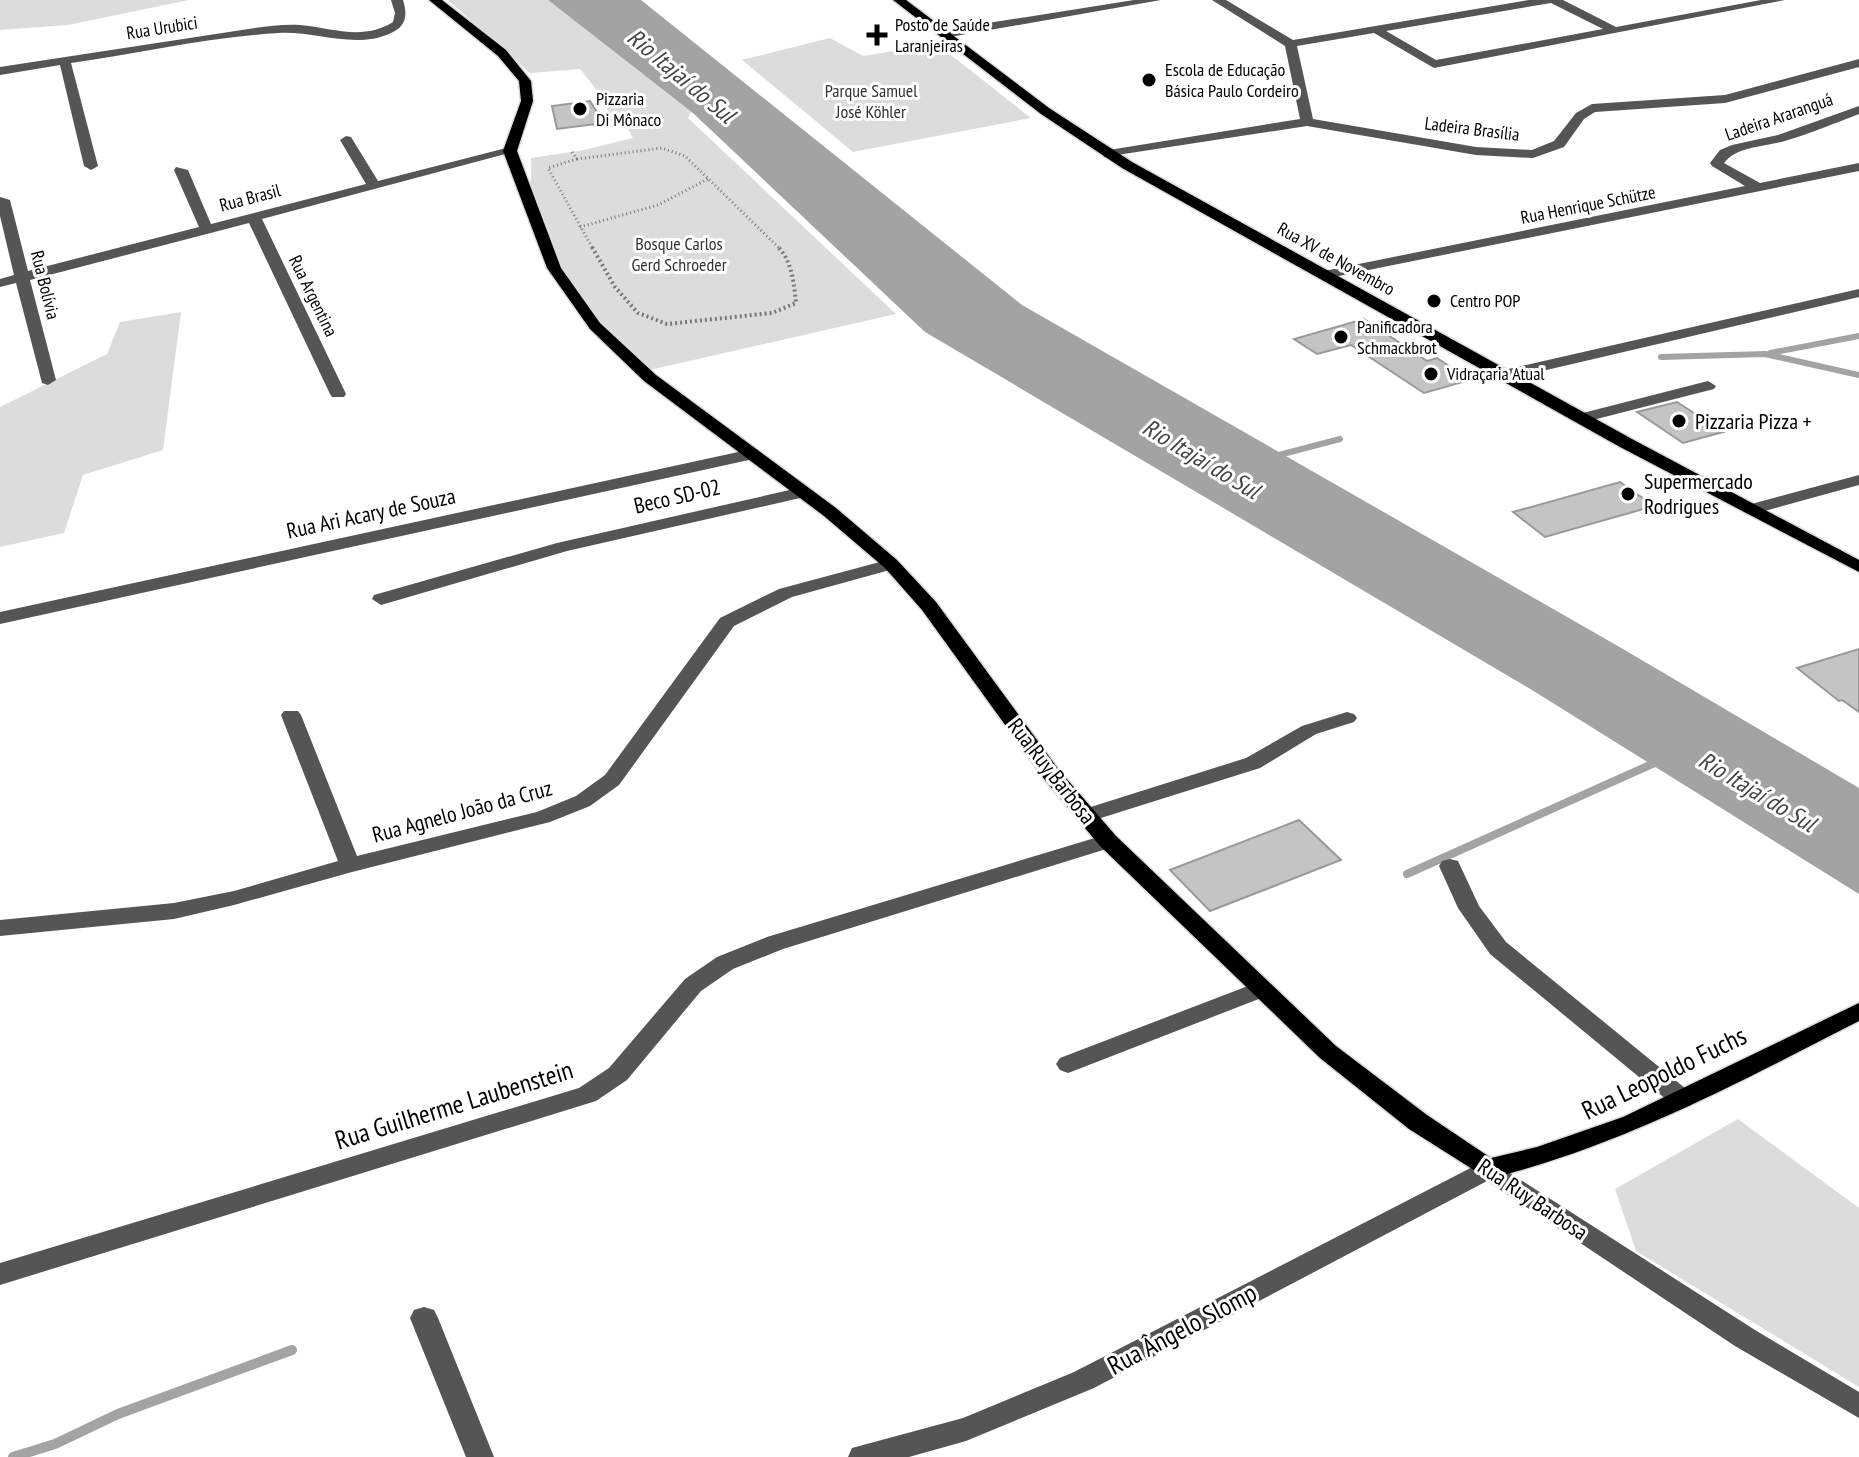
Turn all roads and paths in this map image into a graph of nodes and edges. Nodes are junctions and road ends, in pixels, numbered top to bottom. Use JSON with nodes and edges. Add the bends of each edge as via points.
{"nodes":[{"id":1,"x":397,"y":0,"type":"edge"},
{"id":2,"x":435,"y":0,"type":"edge"},
{"id":3,"x":899,"y":0,"type":"edge"},
{"id":4,"x":1155,"y":0,"type":"edge"},
{"id":5,"x":1218,"y":0,"type":"edge"},
{"id":6,"x":1551,"y":0,"type":"edge"},
{"id":7,"x":1779,"y":0,"type":"edge"},
{"id":8,"x":1376,"y":30,"type":"junction"},
{"id":9,"x":1614,"y":30,"type":"junction"},
{"id":10,"x":944,"y":34,"type":"junction"},
{"id":11,"x":1291,"y":44,"type":"junction"},
{"id":12,"x":65,"y":62,"type":"junction"},
{"id":13,"x":1859,"y":63,"type":"edge"},
{"id":14,"x":0,"y":71,"type":"edge"},
{"id":15,"x":1859,"y":110,"type":"edge"},
{"id":16,"x":1307,"y":122,"type":"junction"},
{"id":17,"x":346,"y":140,"type":"dead end"},
{"id":18,"x":510,"y":151,"type":"junction"},
{"id":19,"x":572,"y":152,"type":"dead end"},
{"id":20,"x":1109,"y":154,"type":"junction"},
{"id":21,"x":577,"y":159,"type":"junction"},
{"id":22,"x":91,"y":166,"type":"dead end"},
{"id":23,"x":1859,"y":167,"type":"edge"},
{"id":24,"x":181,"y":170,"type":"dead end"},
{"id":25,"x":708,"y":179,"type":"junction"},
{"id":26,"x":374,"y":186,"type":"junction"},
{"id":27,"x":1761,"y":189,"type":"junction"},
{"id":28,"x":3,"y":200,"type":"dead end"},
{"id":29,"x":253,"y":216,"type":"junction"},
{"id":30,"x":580,"y":227,"type":"junction"},
{"id":31,"x":206,"y":228,"type":"junction"},
{"id":32,"x":1324,"y":275,"type":"junction"},
{"id":33,"x":23,"y":277,"type":"junction"},
{"id":34,"x":0,"y":283,"type":"edge"},
{"id":35,"x":1859,"y":293,"type":"edge"},
{"id":36,"x":1504,"y":375,"type":"junction"},
{"id":37,"x":48,"y":380,"type":"dead end"},
{"id":38,"x":1708,"y":386,"type":"dead end"},
{"id":39,"x":338,"y":394,"type":"dead end"},
{"id":40,"x":1581,"y":418,"type":"junction"},
{"id":41,"x":752,"y":454,"type":"junction"},
{"id":42,"x":1859,"y":480,"type":"edge"},
{"id":43,"x":803,"y":492,"type":"junction"},
{"id":44,"x":1750,"y":510,"type":"junction"},
{"id":45,"x":891,"y":564,"type":"junction"},
{"id":46,"x":1859,"y":567,"type":"edge"},
{"id":47,"x":381,"y":599,"type":"dead end"},
{"id":48,"x":0,"y":618,"type":"edge"},
{"id":49,"x":291,"y":715,"type":"dead end"},
{"id":50,"x":1347,"y":718,"type":"dead end"},
{"id":51,"x":1085,"y":816,"type":"junction"},
{"id":52,"x":1108,"y":841,"type":"junction"},
{"id":53,"x":350,"y":865,"type":"junction"},
{"id":54,"x":1450,"y":866,"type":"dead end"},
{"id":55,"x":0,"y":928,"type":"edge"},
{"id":56,"x":1261,"y":989,"type":"junction"},
{"id":57,"x":1859,"y":1011,"type":"edge"},
{"id":58,"x":1068,"y":1064,"type":"dead end"},
{"id":59,"x":1682,"y":1099,"type":"junction"},
{"id":60,"x":1488,"y":1169,"type":"junction"},
{"id":61,"x":0,"y":1274,"type":"edge"},
{"id":62,"x":424,"y":1318,"type":"dead end"},
{"id":63,"x":1859,"y":1406,"type":"edge"},
{"id":64,"x":480,"y":1457,"type":"edge"},
{"id":65,"x":862,"y":1457,"type":"edge"}],
"edges":[{"from":1,"to":12,"type":"street","name":"Rua Urubici","via":[[398,24],[374,35],[255,31]]},
{"from":2,"to":18,"type":"main road","via":[[502,53],[525,81],[527,101]]},
{"from":3,"to":10,"type":"main road","name":"Rua XV de Novembro"},
{"from":4,"to":10,"type":"street"},
{"from":5,"to":11,"type":"street"},
{"from":6,"to":8,"type":"street"},
{"from":6,"to":9,"type":"street"},
{"from":7,"to":9,"type":"street"},
{"from":8,"to":9,"type":"street","via":[[1434,64]]},
{"from":8,"to":11,"type":"street"},
{"from":10,"to":20,"type":"main road","name":"Rua XV de Novembro"},
{"from":11,"to":16,"type":"street"},
{"from":12,"to":14,"type":"street","name":"Rua Urubici"},
{"from":12,"to":22,"type":"street"},
{"from":13,"to":16,"type":"street","name":"Ladeira Brasília","via":[[1725,99],[1592,108],[1559,144],[1533,154],[1476,151]]},
{"from":15,"to":27,"type":"street","name":"Ladeira Araranguá","via":[[1737,148],[1719,159],[1721,167]]},
{"from":16,"to":20,"type":"street","name":"Ladeira Brasília"},
{"from":17,"to":26,"type":"street"},
{"from":18,"to":26,"type":"street","name":"Rua Brasil"},
{"from":18,"to":41,"type":"main road","name":"Rua Ruy Barbosa","via":[[543,245],[580,307],[650,378]]},
{"from":19,"to":21,"type":"path"},
{"from":20,"to":32,"type":"main road","name":"Rua XV de Novembro"},
{"from":21,"to":25,"type":"path","via":[[662,148],[685,156]]},
{"from":21,"to":30,"type":"path","via":[[548,168]]},
{"from":23,"to":27,"type":"street","name":"Rua Henrique Schütze"},
{"from":24,"to":31,"type":"street"},
{"from":25,"to":30,"type":"path","via":[[658,205]]},
{"from":25,"to":30,"type":"path","via":[[784,253],[796,303],[772,313],[667,324],[638,313],[615,287]]},
{"from":26,"to":29,"type":"street","name":"Rua Brasil"},
{"from":27,"to":32,"type":"street","name":"Rua Henrique Schütze"},
{"from":28,"to":33,"type":"street","name":"Rua Bolívia"},
{"from":29,"to":31,"type":"street","name":"Rua Brasil"},
{"from":29,"to":39,"type":"street","name":"Rua Argentina"},
{"from":31,"to":33,"type":"street","name":"Rua Brasil"},
{"from":32,"to":36,"type":"main road","name":"Rua XV de Novembro"},
{"from":33,"to":34,"type":"street","name":"Rua Brasil"},
{"from":33,"to":37,"type":"street","name":"Rua Bolívia"},
{"from":35,"to":36,"type":"street"},
{"from":36,"to":40,"type":"main road","name":"Rua XV de Novembro"},
{"from":38,"to":40,"type":"street"},
{"from":40,"to":44,"type":"main road","name":"Rua XV de Novembro"},
{"from":41,"to":43,"type":"main road","name":"Rua Ruy Barbosa"},
{"from":41,"to":48,"type":"street","name":"Rua Ari Acary de Souza"},
{"from":42,"to":44,"type":"street"},
{"from":43,"to":45,"type":"main road","name":"Rua Ruy Barbosa"},
{"from":43,"to":47,"type":"street","name":"Beco SD-02","via":[[563,547]]},
{"from":44,"to":46,"type":"main road","name":"Rua XV de Novembro"},
{"from":45,"to":51,"type":"main road","name":"Rua Ruy Barbosa","via":[[929,606]]},
{"from":45,"to":53,"type":"street","name":"Rua Agnelo João da Cruz","via":[[783,593],[727,622],[612,780],[583,801],[543,817]]},
{"from":49,"to":53,"type":"street"},
{"from":50,"to":51,"type":"street","via":[[1309,730],[1253,763]]},
{"from":51,"to":52,"type":"main road","name":"Rua Ruy Barbosa"},
{"from":52,"to":56,"type":"main road","name":"Rua Ruy Barbosa"},
{"from":52,"to":61,"type":"street","name":"Rua Guilherme Laubenstein","via":[[725,963],[693,985],[618,1074],[587,1095]]},
{"from":53,"to":55,"type":"street","name":"Rua Agnelo João da Cruz","via":[[174,911]]},
{"from":54,"to":59,"type":"street","via":[[1469,908],[1498,948]]},
{"from":56,"to":58,"type":"street"},
{"from":56,"to":60,"type":"main road","name":"Rua Ruy Barbosa","via":[[1370,1087]]},
{"from":57,"to":59,"type":"main road","name":"Rua Leopoldo Fuchs"},
{"from":59,"to":60,"type":"main road","name":"Rua Leopoldo Fuchs","via":[[1581,1146]]},
{"from":60,"to":63,"type":"street","name":"Rua Ruy Barbosa","via":[[1745,1338]]},
{"from":60,"to":65,"type":"street","name":"Rua Ângelo Slomp","via":[[1084,1380],[966,1429]]},
{"from":62,"to":64,"type":"street"}]}
